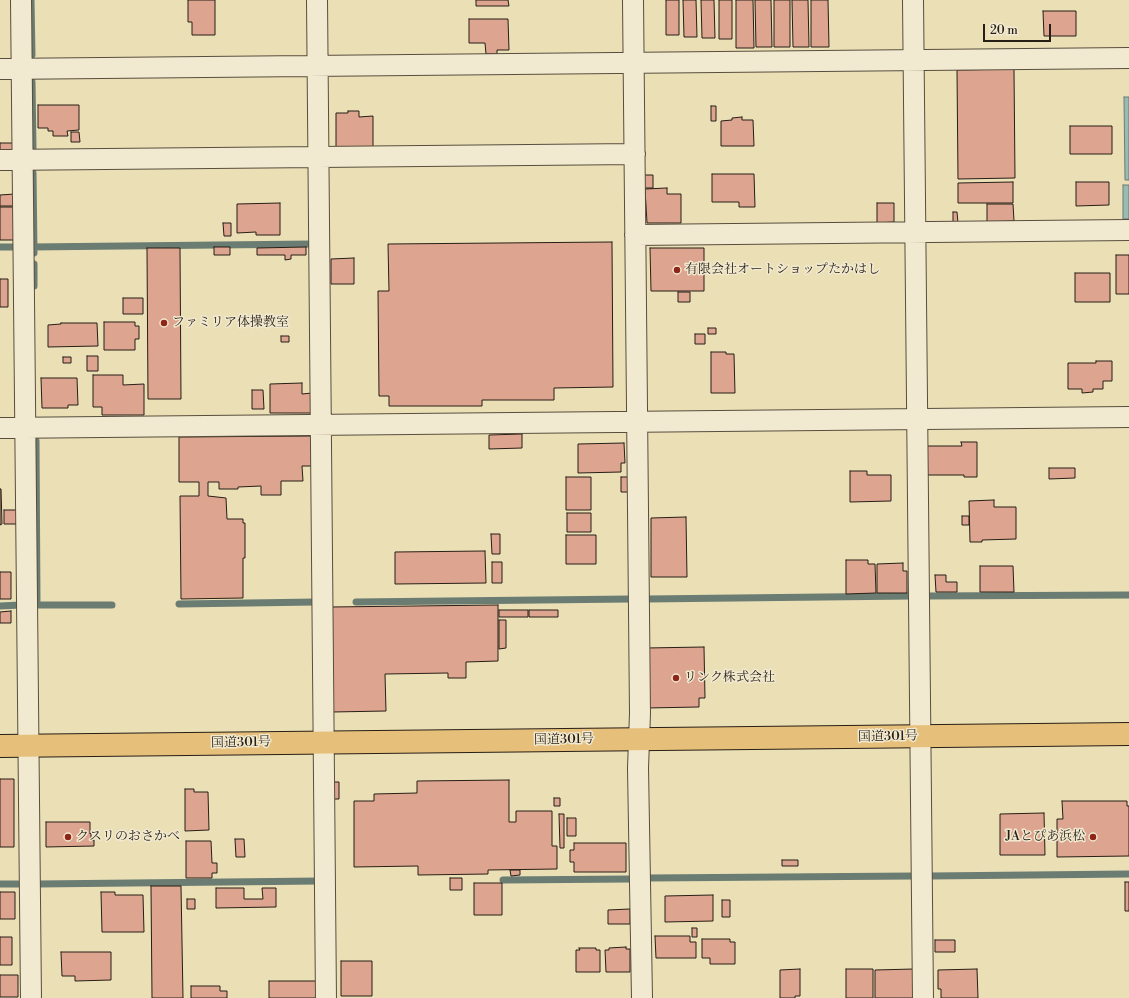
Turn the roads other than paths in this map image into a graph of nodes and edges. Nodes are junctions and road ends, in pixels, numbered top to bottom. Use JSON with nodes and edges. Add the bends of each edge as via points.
{"nodes":[{"id":1,"x":21,"y":0,"type":"edge"},
{"id":2,"x":317,"y":0,"type":"edge"},
{"id":3,"x":633,"y":0,"type":"edge"},
{"id":4,"x":913,"y":0,"type":"edge"},
{"id":5,"x":1129,"y":58,"type":"edge"},
{"id":6,"x":914,"y":60,"type":"junction"},
{"id":7,"x":634,"y":63,"type":"junction"},
{"id":8,"x":317,"y":66,"type":"junction"},
{"id":9,"x":0,"y":69,"type":"edge"},
{"id":10,"x":22,"y":69,"type":"junction"},
{"id":11,"x":634,"y":154,"type":"junction"},
{"id":12,"x":318,"y":157,"type":"junction"},
{"id":13,"x":0,"y":160,"type":"edge"},
{"id":14,"x":23,"y":160,"type":"junction"},
{"id":15,"x":1129,"y":230,"type":"edge"},
{"id":16,"x":916,"y":232,"type":"junction"},
{"id":17,"x":635,"y":235,"type":"junction"},
{"id":18,"x":1129,"y":417,"type":"edge"},
{"id":19,"x":917,"y":419,"type":"junction"},
{"id":20,"x":637,"y":422,"type":"junction"},
{"id":21,"x":321,"y":424,"type":"junction"},
{"id":22,"x":0,"y":428,"type":"edge"},
{"id":23,"x":26,"y":428,"type":"junction"},
{"id":24,"x":1129,"y":734,"type":"edge"},
{"id":25,"x":920,"y":736,"type":"junction"},
{"id":26,"x":639,"y":739,"type":"junction"},
{"id":27,"x":324,"y":742,"type":"junction"},
{"id":28,"x":0,"y":746,"type":"edge"},
{"id":29,"x":29,"y":746,"type":"junction"},
{"id":30,"x":31,"y":998,"type":"edge"},
{"id":31,"x":326,"y":998,"type":"edge"},
{"id":32,"x":642,"y":998,"type":"edge"},
{"id":33,"x":923,"y":998,"type":"edge"}],
"edges":[{"from":1,"to":10,"type":"street"},
{"from":2,"to":8,"type":"street"},
{"from":3,"to":7,"type":"street"},
{"from":4,"to":6,"type":"street"},
{"from":5,"to":6,"type":"street"},
{"from":6,"to":7,"type":"street"},
{"from":6,"to":16,"type":"street"},
{"from":7,"to":8,"type":"street"},
{"from":7,"to":11,"type":"street"},
{"from":8,"to":10,"type":"street"},
{"from":8,"to":12,"type":"street"},
{"from":9,"to":10,"type":"street"},
{"from":10,"to":14,"type":"street"},
{"from":11,"to":12,"type":"street"},
{"from":11,"to":17,"type":"street"},
{"from":12,"to":14,"type":"street"},
{"from":12,"to":21,"type":"street"},
{"from":13,"to":14,"type":"street"},
{"from":14,"to":23,"type":"street"},
{"from":15,"to":16,"type":"street"},
{"from":16,"to":17,"type":"street"},
{"from":16,"to":19,"type":"street"},
{"from":17,"to":20,"type":"street"},
{"from":18,"to":19,"type":"street"},
{"from":19,"to":20,"type":"street"},
{"from":19,"to":25,"type":"street"},
{"from":20,"to":21,"type":"street"},
{"from":20,"to":26,"type":"street"},
{"from":21,"to":23,"type":"street"},
{"from":21,"to":27,"type":"street"},
{"from":22,"to":23,"type":"street"},
{"from":23,"to":29,"type":"street"},
{"from":24,"to":25,"type":"highway","name":"国道301号"},
{"from":25,"to":26,"type":"highway","name":"国道301号"},
{"from":25,"to":33,"type":"street"},
{"from":26,"to":27,"type":"highway","name":"国道301号"},
{"from":26,"to":32,"type":"street"},
{"from":27,"to":29,"type":"highway","name":"国道301号"},
{"from":27,"to":31,"type":"street"},
{"from":28,"to":29,"type":"highway","name":"国道301号"},
{"from":29,"to":30,"type":"street"}]}
